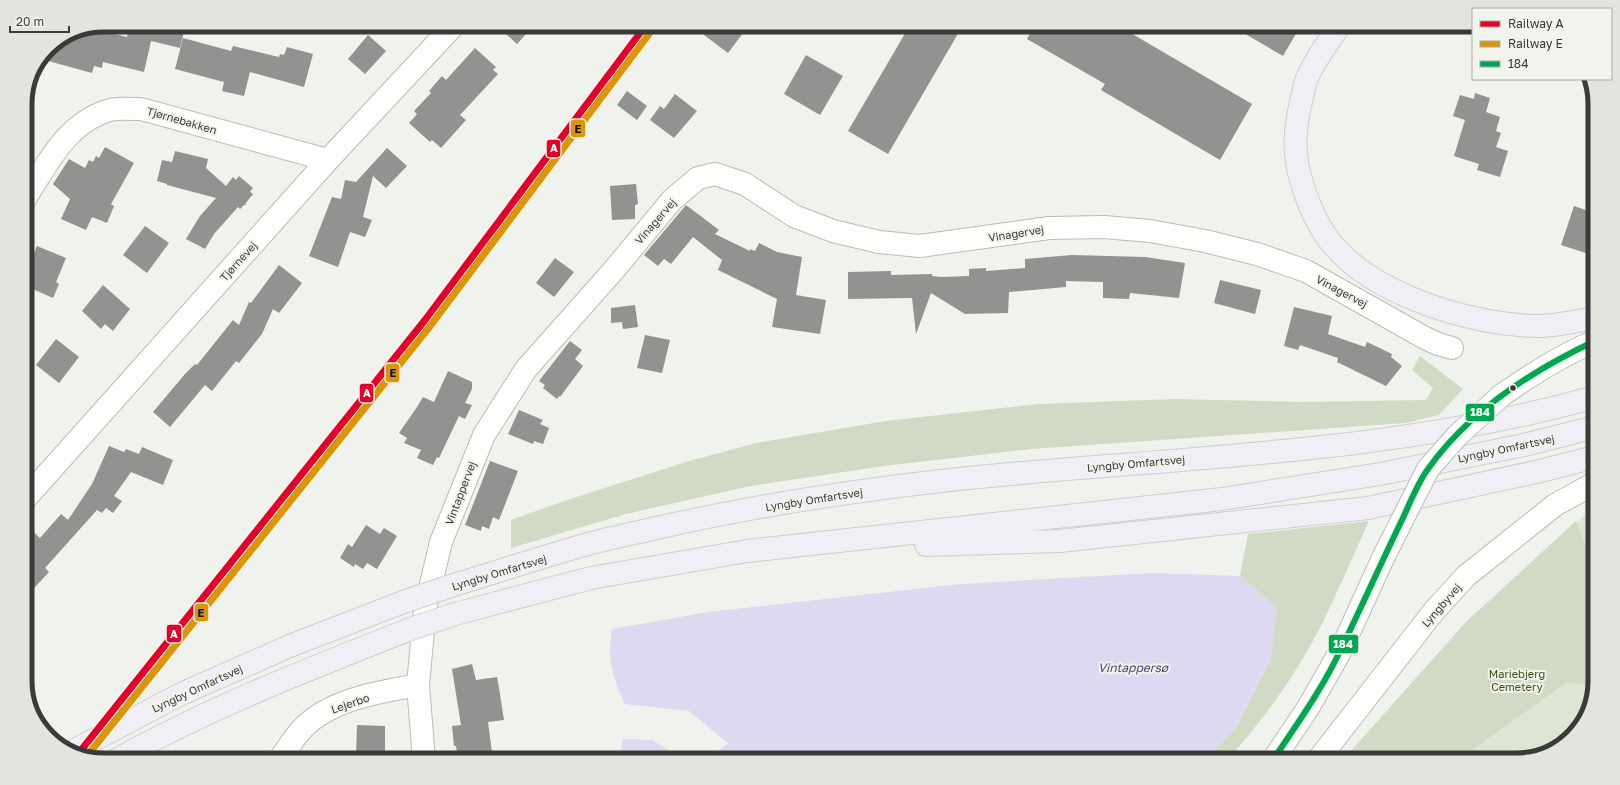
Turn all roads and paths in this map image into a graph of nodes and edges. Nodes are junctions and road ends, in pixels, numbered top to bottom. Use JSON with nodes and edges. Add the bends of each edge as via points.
{"nodes":[{"id":1,"x":447,"y":32,"type":"edge"},
{"id":2,"x":1336,"y":32,"type":"edge"},
{"id":3,"x":328,"y":160,"type":"junction"},
{"id":4,"x":32,"y":188,"type":"edge"},
{"id":5,"x":613,"y":271,"type":"joint"},
{"id":6,"x":1588,"y":319,"type":"edge"},
{"id":7,"x":1588,"y":344,"type":"edge"},
{"id":8,"x":1452,"y":348,"type":"dead end"},
{"id":9,"x":1588,"y":399,"type":"edge"},
{"id":10,"x":1588,"y":430,"type":"edge"},
{"id":11,"x":1588,"y":459,"type":"edge"},
{"id":12,"x":1588,"y":487,"type":"edge"},
{"id":13,"x":32,"y":491,"type":"edge"},
{"id":14,"x":747,"y":551,"type":"junction"},
{"id":15,"x":418,"y":685,"type":"junction"},
{"id":16,"x":78,"y":748,"type":"edge"},
{"id":17,"x":128,"y":753,"type":"edge"},
{"id":18,"x":284,"y":753,"type":"edge"},
{"id":19,"x":423,"y":753,"type":"edge"},
{"id":20,"x":1277,"y":753,"type":"edge"},
{"id":21,"x":1323,"y":753,"type":"edge"}],
"edges":[{"from":1,"to":3,"type":"street","name":"Tjørnevej"},
{"from":2,"to":6,"type":"highway","via":[[1307,77],[1296,124],[1297,167],[1309,206],[1328,240],[1351,262],[1378,281],[1449,312],[1491,321],[1538,326]]},
{"from":3,"to":4,"type":"street","name":"Tjørnebakken","via":[[141,108],[111,110],[83,122],[61,143]]},
{"from":3,"to":13,"type":"street","name":"Tjørnevej"},
{"from":5,"to":8,"type":"street","name":"Vinagervej","via":[[672,200],[698,178],[715,174],[745,184],[794,216],[833,231],[879,242],[920,246],[1049,228],[1150,231],[1205,241],[1256,254],[1306,271],[1425,338]]},
{"from":5,"to":15,"type":"street","name":"Vintappervej","via":[[526,369],[484,435],[461,488],[438,556],[425,609]]},
{"from":7,"to":20,"type":"street","bridge":true,"via":[[1570,351],[1502,394],[1457,436],[1428,469],[1340,652],[1308,708]]},
{"from":9,"to":16,"type":"highway","name":"Lyngby Omfartsvej","bridge":true,"via":[[1553,409],[1410,436],[1316,448],[958,479],[840,493],[721,514],[589,544],[406,601],[292,645],[181,694]]},
{"from":10,"to":14,"type":"highway","name":"Lyngby Omfartsvej","via":[[1380,474],[1222,499]]},
{"from":11,"to":14,"type":"highway","via":[[1368,508],[1060,541]]},
{"from":12,"to":21,"type":"street","name":"Lyngbyvej","via":[[1555,505],[1466,576],[1434,611]]},
{"from":14,"to":17,"type":"highway","name":"Lyngby Omfartsvej","bridge":true,"via":[[591,578],[455,614],[286,678],[166,732]]},
{"from":15,"to":18,"type":"street","name":"Lejerbo","via":[[337,705],[317,716],[302,729]]},
{"from":15,"to":19,"type":"street","name":"Vintappervej"}]}
